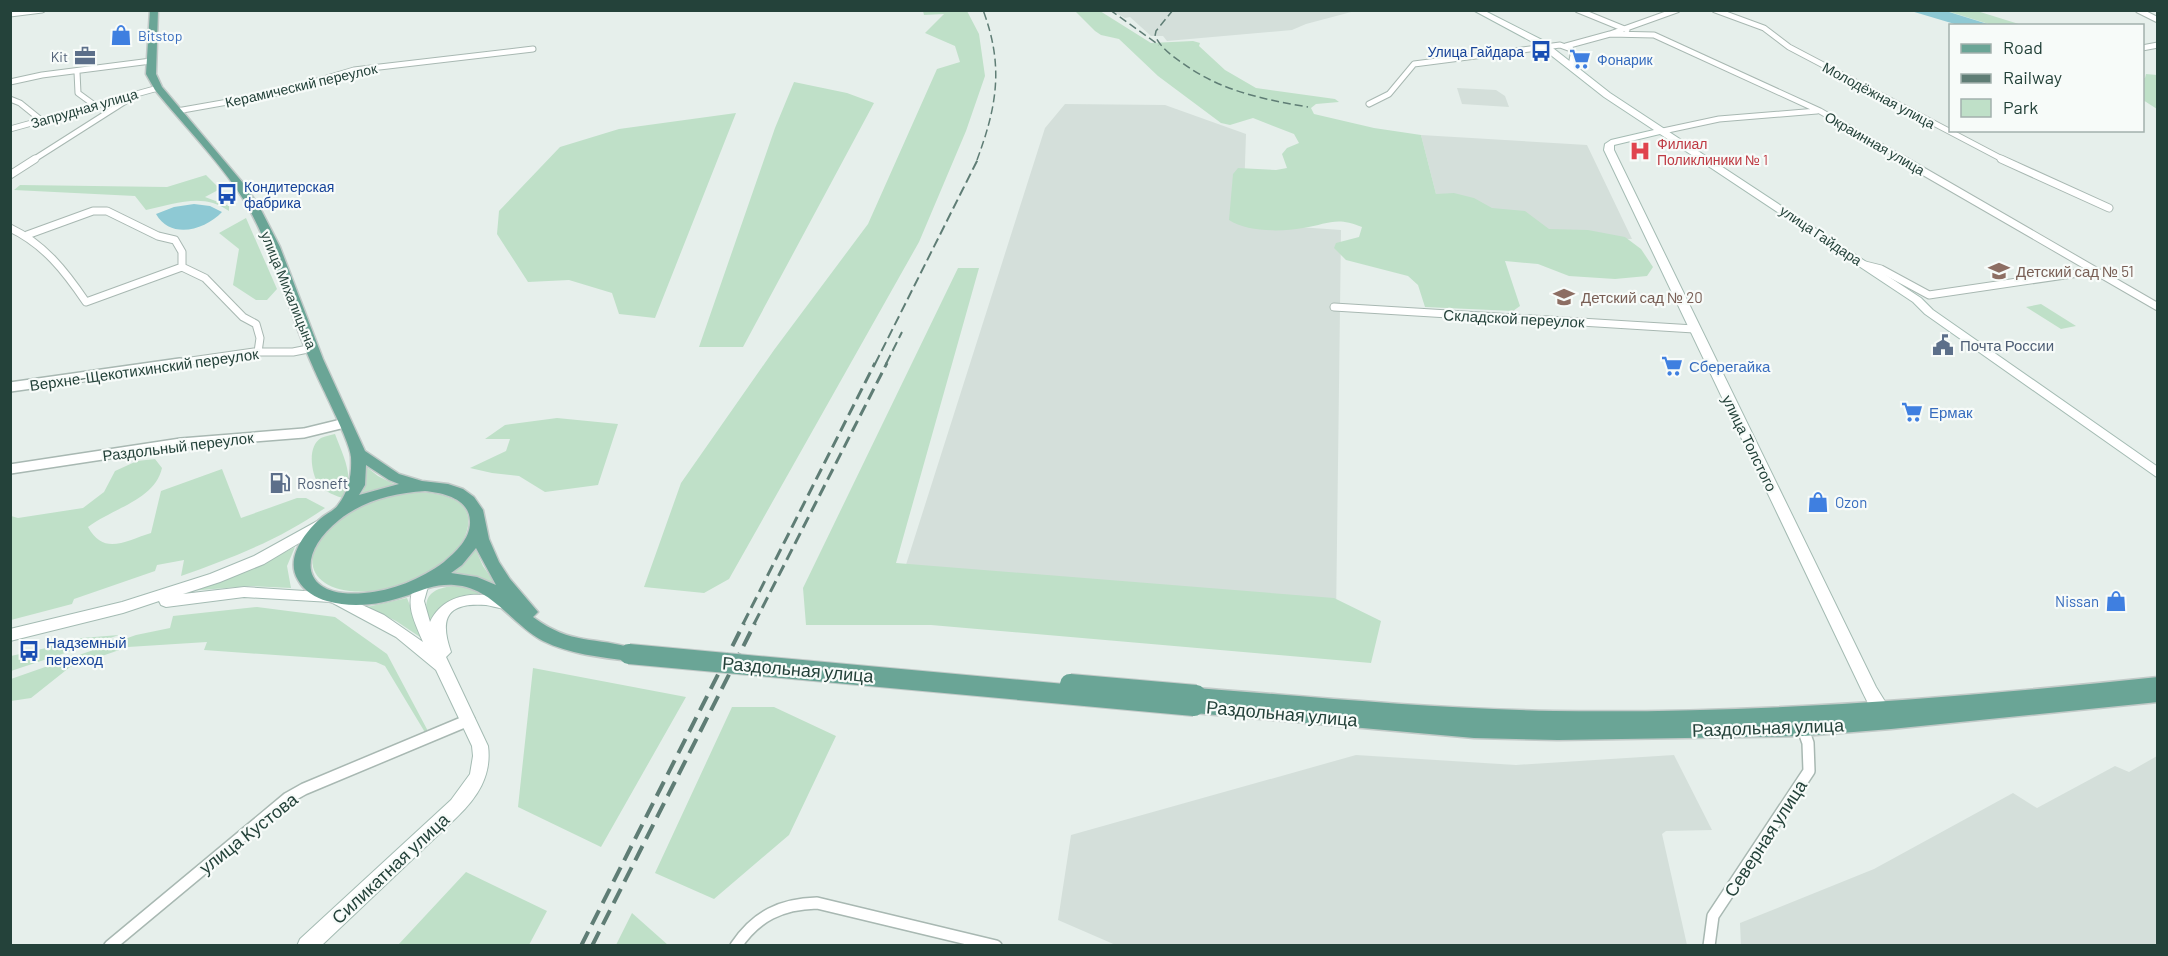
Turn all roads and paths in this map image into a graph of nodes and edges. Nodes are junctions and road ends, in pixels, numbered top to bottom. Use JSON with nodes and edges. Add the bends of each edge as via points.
{"nodes":[{"id":1,"x":42,"y":10,"type":"edge"},
{"id":2,"x":154,"y":10,"type":"edge"},
{"id":3,"x":1476,"y":10,"type":"edge"},
{"id":4,"x":1578,"y":10,"type":"edge"},
{"id":5,"x":1677,"y":10,"type":"edge"},
{"id":6,"x":1715,"y":10,"type":"edge"},
{"id":7,"x":2138,"y":10,"type":"edge"},
{"id":8,"x":10,"y":14,"type":"edge"},
{"id":9,"x":2157,"y":20,"type":"edge"},
{"id":10,"x":1624,"y":28,"type":"junction"},
{"id":11,"x":1634,"y":33,"type":"junction"},
{"id":12,"x":1610,"y":34,"type":"junction"},
{"id":13,"x":1566,"y":46,"type":"junction"},
{"id":14,"x":1545,"y":48,"type":"junction"},
{"id":15,"x":533,"y":49,"type":"dead end"},
{"id":16,"x":151,"y":61,"type":"junction"},
{"id":17,"x":1571,"y":66,"type":"junction"},
{"id":18,"x":77,"y":72,"type":"junction"},
{"id":19,"x":10,"y":82,"type":"edge"},
{"id":20,"x":158,"y":88,"type":"junction"},
{"id":21,"x":139,"y":93,"type":"junction"},
{"id":22,"x":10,"y":99,"type":"edge"},
{"id":23,"x":93,"y":104,"type":"junction"},
{"id":24,"x":1369,"y":104,"type":"dead end"},
{"id":25,"x":177,"y":111,"type":"junction"},
{"id":26,"x":1820,"y":111,"type":"junction"},
{"id":27,"x":41,"y":120,"type":"junction"},
{"id":28,"x":10,"y":129,"type":"edge"},
{"id":29,"x":1663,"y":131,"type":"junction"},
{"id":30,"x":1949,"y":132,"type":"edge"},
{"id":31,"x":1950,"y":132,"type":"edge"},
{"id":32,"x":10,"y":175,"type":"edge"},
{"id":33,"x":2109,"y":208,"type":"dead end"},
{"id":34,"x":10,"y":228,"type":"edge"},
{"id":35,"x":27,"y":235,"type":"junction"},
{"id":36,"x":1865,"y":265,"type":"junction"},
{"id":37,"x":182,"y":267,"type":"junction"},
{"id":38,"x":2092,"y":271,"type":"junction"},
{"id":39,"x":1334,"y":307,"type":"dead end"},
{"id":40,"x":2157,"y":307,"type":"edge"},
{"id":41,"x":1694,"y":329,"type":"junction"},
{"id":42,"x":313,"y":348,"type":"junction"},
{"id":43,"x":258,"y":352,"type":"junction"},
{"id":44,"x":10,"y":387,"type":"edge"},
{"id":45,"x":345,"y":423,"type":"junction"},
{"id":46,"x":359,"y":454,"type":"junction"},
{"id":47,"x":10,"y":469,"type":"edge"},
{"id":48,"x":2157,"y":474,"type":"edge"},
{"id":49,"x":425,"y":486,"type":"junction"},
{"id":50,"x":338,"y":514,"type":"junction"},
{"id":51,"x":478,"y":526,"type":"junction"},
{"id":52,"x":425,"y":582,"type":"junction"},
{"id":53,"x":333,"y":597,"type":"junction"},
{"id":54,"x":506,"y":604,"type":"junction"},
{"id":55,"x":123,"y":607,"type":"junction"},
{"id":56,"x":10,"y":635,"type":"edge"},
{"id":57,"x":630,"y":650,"type":"junction"},
{"id":58,"x":446,"y":671,"type":"junction"},
{"id":59,"x":2157,"y":684,"type":"edge"},
{"id":60,"x":2157,"y":695,"type":"edge"},
{"id":61,"x":1887,"y":716,"type":"junction"},
{"id":62,"x":468,"y":720,"type":"junction"},
{"id":63,"x":1800,"y":722,"type":"junction"},
{"id":64,"x":110,"y":945,"type":"edge"},
{"id":65,"x":307,"y":945,"type":"edge"},
{"id":66,"x":735,"y":945,"type":"edge"},
{"id":67,"x":996,"y":945,"type":"edge"},
{"id":68,"x":1708,"y":945,"type":"edge"}],
"edges":[{"from":1,"to":8,"type":"street"},
{"from":2,"to":16,"type":"main road","name":"улица Михалицына"},
{"from":3,"to":14,"type":"street","name":"улица Гайдара"},
{"from":4,"to":10,"type":"street","name":"Окраинная улица"},
{"from":5,"to":10,"type":"street"},
{"from":6,"to":30,"type":"street","name":"Молодёжная улица","via":[[1768,30],[1789,47]]},
{"from":7,"to":9,"type":"street"},
{"from":10,"to":11,"type":"street","name":"Окраинная улица"},
{"from":10,"to":12,"type":"street"},
{"from":11,"to":12,"type":"street"},
{"from":11,"to":26,"type":"street","name":"Окраинная улица","via":[[1654,35]]},
{"from":12,"to":13,"type":"street"},
{"from":13,"to":14,"type":"street"},
{"from":13,"to":17,"type":"street","via":[[1573,54]]},
{"from":14,"to":17,"type":"street","name":"улица Гайдара"},
{"from":14,"to":24,"type":"street","via":[[1414,64],[1406,79],[1379,101]]},
{"from":15,"to":25,"type":"street","name":"Керамический переулок","via":[[354,70],[273,94]]},
{"from":16,"to":18,"type":"street"},
{"from":16,"to":20,"type":"main road","name":"улица Михалицына","via":[[151,74]]},
{"from":17,"to":29,"type":"street","name":"улица Гайдара"},
{"from":18,"to":19,"type":"street"},
{"from":18,"to":23,"type":"street","via":[[78,93]]},
{"from":20,"to":21,"type":"street","name":"Запрудная улица"},
{"from":20,"to":25,"type":"main road","name":"улица Михалицына"},
{"from":21,"to":23,"type":"street","name":"Запрудная улица"},
{"from":21,"to":32,"type":"street"},
{"from":22,"to":27,"type":"street"},
{"from":23,"to":27,"type":"street","name":"Запрудная улица"},
{"from":25,"to":42,"type":"main road","name":"улица Михалицына","via":[[253,206],[274,247]]},
{"from":26,"to":29,"type":"street"},
{"from":26,"to":38,"type":"street","name":"Окраинная улица"},
{"from":27,"to":28,"type":"street","name":"Запрудная улица"},
{"from":29,"to":36,"type":"street","name":"улица Гайдара"},
{"from":29,"to":41,"type":"street","name":"улица Толстого","via":[[1614,142],[1609,150]]},
{"from":31,"to":33,"type":"street","name":"Молодёжная улица"},
{"from":34,"to":35,"type":"street"},
{"from":35,"to":37,"type":"street","via":[[93,212],[107,211],[175,240],[183,252]]},
{"from":35,"to":37,"type":"street","via":[[62,266],[86,302]]},
{"from":36,"to":38,"type":"street","via":[[1879,268],[1914,291],[1929,295]]},
{"from":36,"to":48,"type":"street","name":"улица Гайдара"},
{"from":37,"to":43,"type":"street","via":[[205,278],[243,317],[256,324]]},
{"from":38,"to":40,"type":"street","name":"Окраинная улица"},
{"from":39,"to":41,"type":"street","name":"Складской переулок"},
{"from":41,"to":61,"type":"street","name":"улица Толстого","via":[[1870,691]]},
{"from":42,"to":43,"type":"street","name":"Верхне-Щекотихинский переулок"},
{"from":42,"to":45,"type":"main road","name":"улица Михалицына"},
{"from":43,"to":44,"type":"street","name":"Верхне-Щекотихинский переулок"},
{"from":45,"to":46,"type":"main road","name":"улица Михалицына"},
{"from":45,"to":47,"type":"street","name":"Раздольный переулок","via":[[304,433],[175,443]]},
{"from":46,"to":49,"type":"main road","via":[[394,477]]},
{"from":46,"to":50,"type":"main road","name":"улица Михалицына","via":[[357,485]]},
{"from":49,"to":50,"type":"main road","via":[[378,494]]},
{"from":49,"to":51,"type":"main road","name":"Раздольная улица","via":[[449,489],[468,498],[476,509]]},
{"from":50,"to":53,"type":"main road","via":[[308,543],[301,569],[310,585]]},
{"from":50,"to":55,"type":"street","via":[[231,572]]},
{"from":51,"to":52,"type":"main road","via":[[456,561]]},
{"from":51,"to":57,"type":"main road","name":"Раздольная улица","via":[[495,570],[516,600],[531,613],[580,638]]},
{"from":52,"to":53,"type":"main road","via":[[377,597]]},
{"from":52,"to":54,"type":"main road","name":"Раздольная улица","via":[[455,579],[480,584]]},
{"from":52,"to":58,"type":"street","via":[[417,594],[417,608]]},
{"from":53,"to":55,"type":"street","via":[[244,592]]},
{"from":53,"to":58,"type":"street","via":[[397,628]]},
{"from":54,"to":57,"type":"main road","name":"Раздольная улица","via":[[550,637],[583,648]]},
{"from":54,"to":58,"type":"street","via":[[492,598],[474,598],[441,616],[437,625]]},
{"from":55,"to":56,"type":"street"},
{"from":57,"to":63,"type":"main road","name":"Раздольная улица","bridge":true,"via":[[1195,700],[1474,730],[1558,732]]},
{"from":58,"to":62,"type":"street"},
{"from":59,"to":61,"type":"main road","name":"Раздольная улица"},
{"from":60,"to":61,"type":"main road","name":"Раздольная улица"},
{"from":61,"to":63,"type":"main road","name":"Раздольная улица"},
{"from":62,"to":64,"type":"street","name":"улица Кустова","via":[[288,798]]},
{"from":62,"to":65,"type":"street","name":"Силикатная улица","via":[[482,756],[472,789]]},
{"from":63,"to":68,"type":"street","name":"Северная улица","via":[[1808,743],[1809,771],[1713,916]]},
{"from":66,"to":67,"type":"street","via":[[755,920],[771,910],[794,903],[817,903]]}]}
